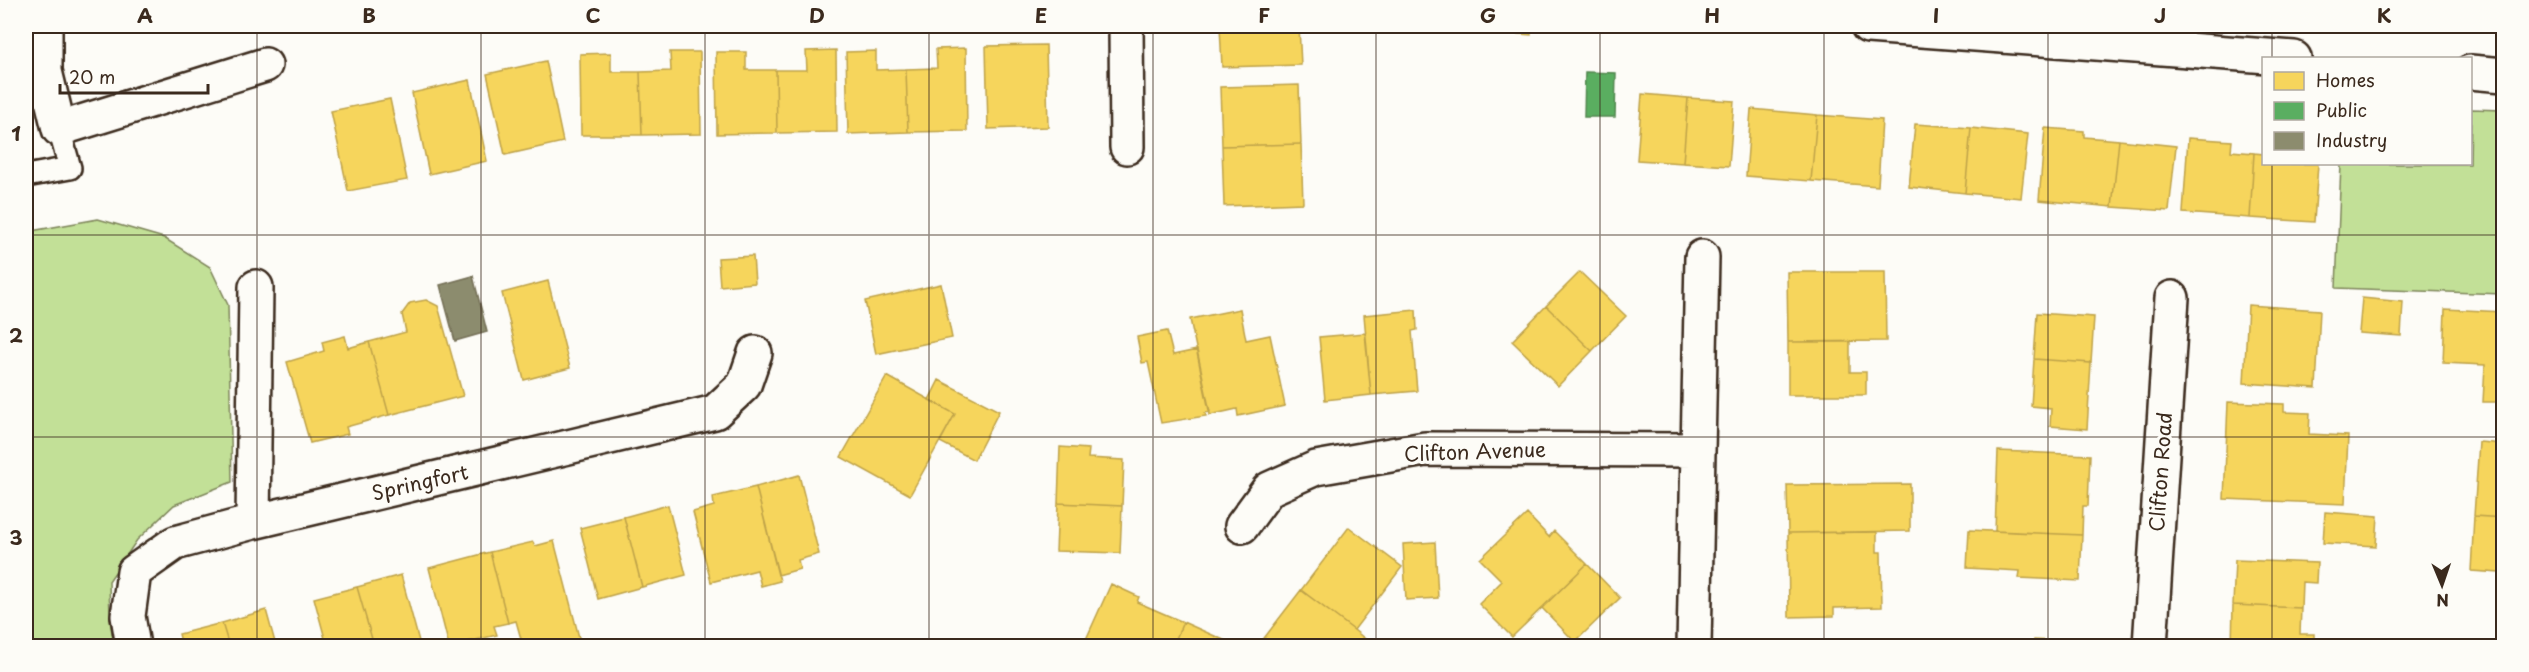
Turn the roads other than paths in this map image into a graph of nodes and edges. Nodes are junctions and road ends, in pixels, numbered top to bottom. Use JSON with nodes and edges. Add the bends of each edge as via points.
{"nodes":[{"id":1,"x":45,"y":26,"type":"edge"},
{"id":2,"x":1126,"y":26,"type":"edge"},
{"id":3,"x":1868,"y":26,"type":"edge"},
{"id":4,"x":2281,"y":57,"type":"edge"},
{"id":5,"x":265,"y":64,"type":"dead end"},
{"id":6,"x":2472,"y":72,"type":"edge"},
{"id":7,"x":2504,"y":75,"type":"edge"},
{"id":8,"x":58,"y":129,"type":"junction"},
{"id":9,"x":1127,"y":147,"type":"dead end"},
{"id":10,"x":26,"y":176,"type":"edge"},
{"id":11,"x":1701,"y":257,"type":"dead end"},
{"id":12,"x":256,"y":287,"type":"dead end"},
{"id":13,"x":2172,"y":298,"type":"dead end"},
{"id":14,"x":755,"y":353,"type":"dead end"},
{"id":15,"x":1698,"y":450,"type":"junction"},
{"id":16,"x":253,"y":522,"type":"junction"},
{"id":17,"x":1242,"y":526,"type":"dead end"},
{"id":18,"x":133,"y":646,"type":"edge"},
{"id":19,"x":1694,"y":646,"type":"edge"},
{"id":20,"x":2150,"y":646,"type":"edge"}],
"edges":[{"from":1,"to":8,"type":"street","via":[[45,71]]},
{"from":2,"to":9,"type":"street"},
{"from":3,"to":4,"type":"street"},
{"from":5,"to":8,"type":"street"},
{"from":6,"to":7,"type":"street"},
{"from":8,"to":10,"type":"lane","via":[[70,168]]},
{"from":11,"to":15,"type":"street"},
{"from":12,"to":16,"type":"street"},
{"from":13,"to":20,"type":"street","name":"Clifton Road"},
{"from":14,"to":16,"type":"street","name":"Springfort","via":[[744,385],[715,412]]},
{"from":15,"to":17,"type":"street","name":"Clifton Avenue","via":[[1425,449],[1316,468],[1269,489]]},
{"from":15,"to":19,"type":"street"},
{"from":16,"to":18,"type":"street","name":"Springfort","via":[[175,543],[134,572],[128,616]]}]}
